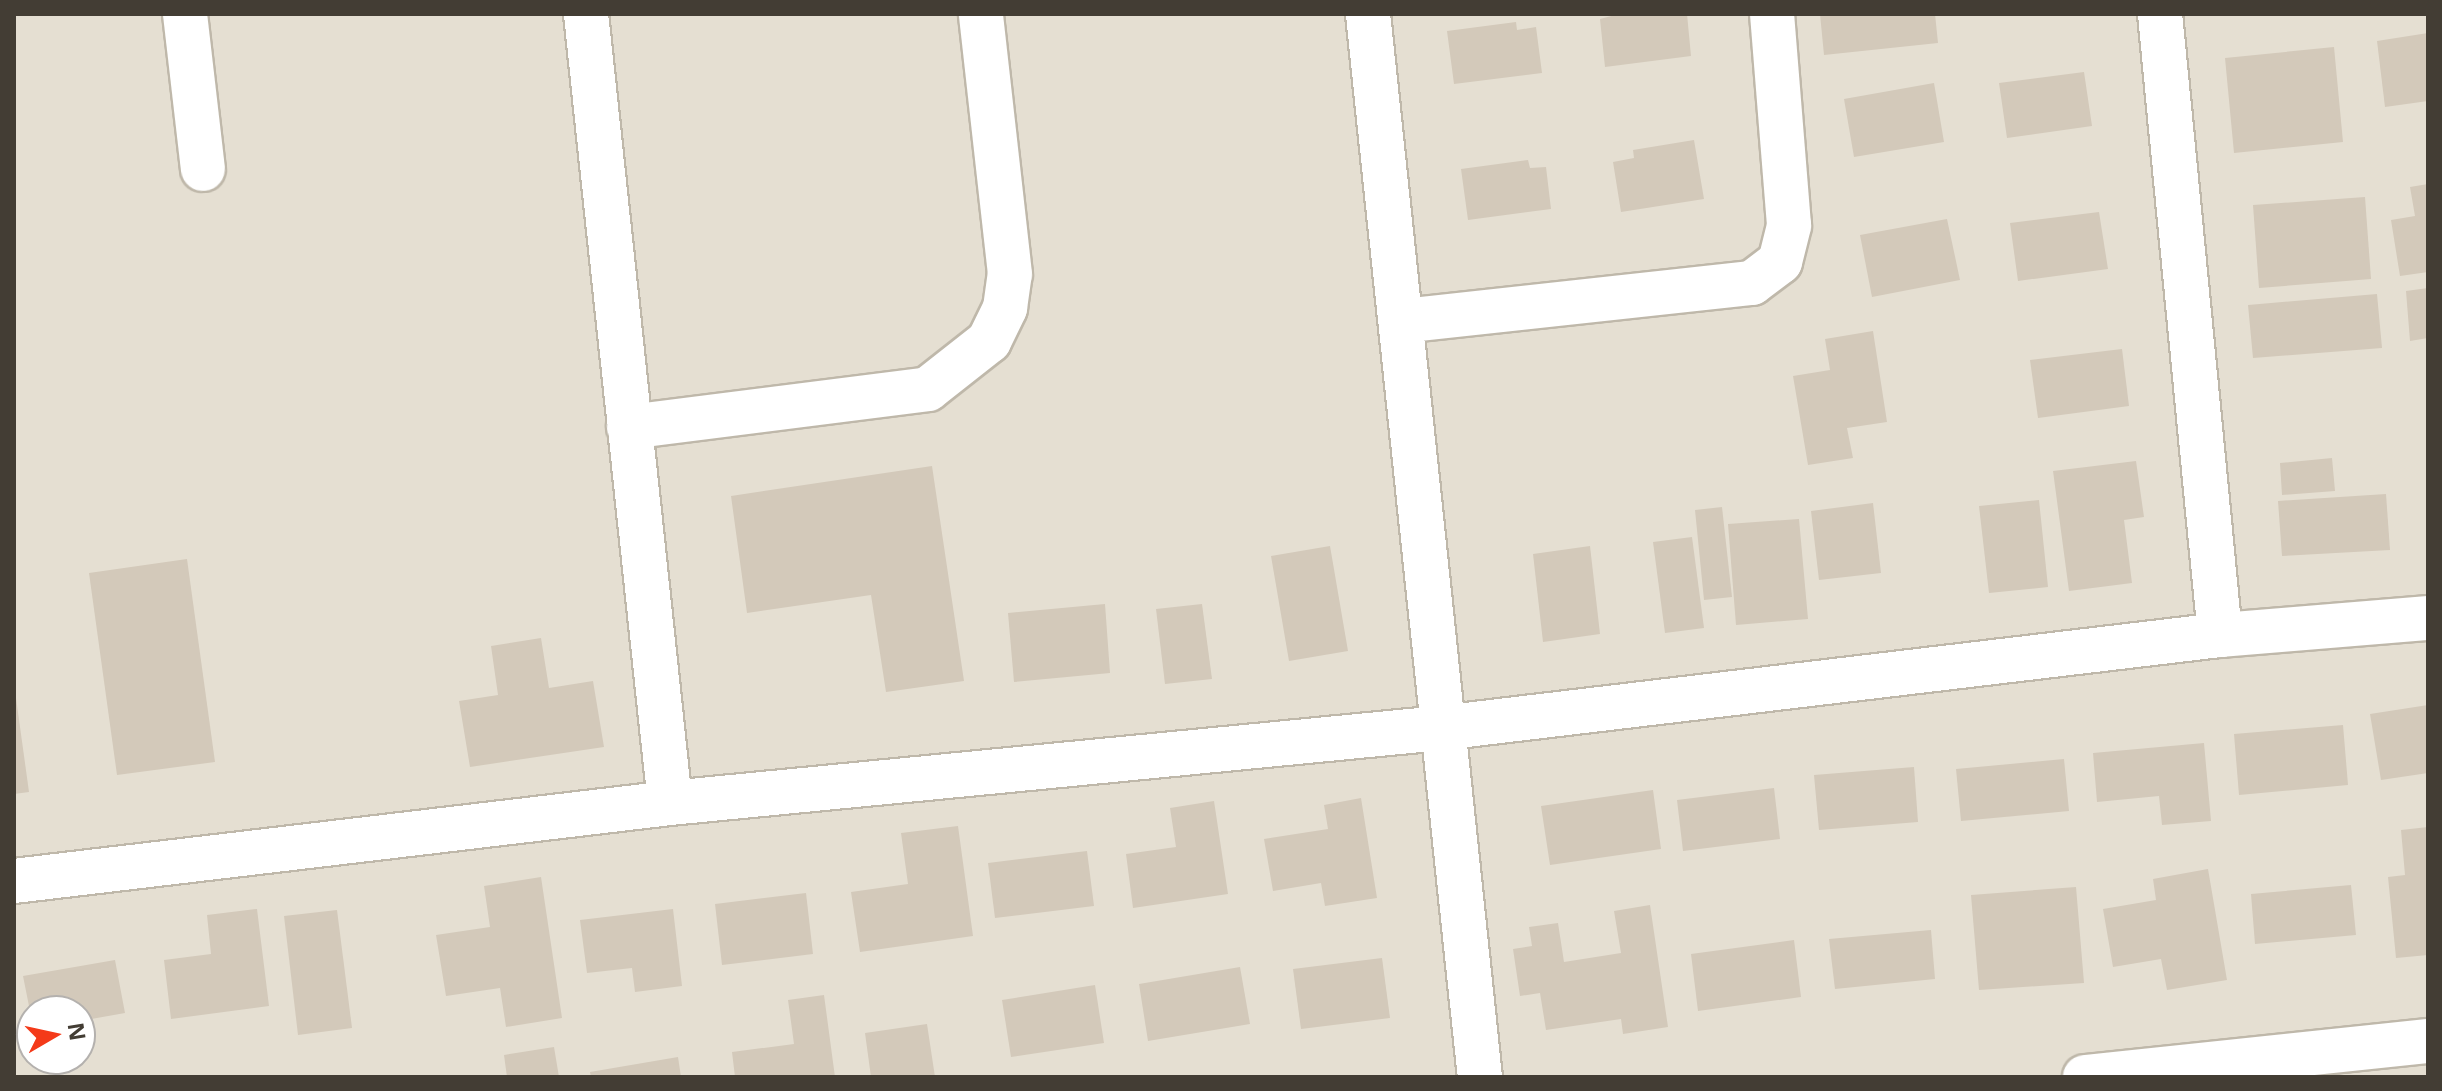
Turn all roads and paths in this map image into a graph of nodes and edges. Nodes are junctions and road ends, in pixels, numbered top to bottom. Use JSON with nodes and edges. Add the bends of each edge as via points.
{"nodes":[{"id":1,"x":185,"y":14,"type":"edge"},
{"id":2,"x":586,"y":14,"type":"edge"},
{"id":3,"x":981,"y":14,"type":"edge"},
{"id":4,"x":1368,"y":14,"type":"edge"},
{"id":5,"x":1772,"y":14,"type":"edge"},
{"id":6,"x":2160,"y":14,"type":"edge"},
{"id":7,"x":203,"y":169,"type":"dead end"},
{"id":8,"x":1402,"y":321,"type":"junction"},
{"id":9,"x":629,"y":427,"type":"junction"},
{"id":10,"x":2428,"y":618,"type":"edge"},
{"id":11,"x":2220,"y":635,"type":"junction"},
{"id":12,"x":1441,"y":728,"type":"junction"},
{"id":13,"x":670,"y":803,"type":"junction"},
{"id":14,"x":14,"y":881,"type":"edge"},
{"id":15,"x":2428,"y":1041,"type":"edge"},
{"id":16,"x":2143,"y":1074,"type":"edge"},
{"id":17,"x":1480,"y":1077,"type":"edge"},
{"id":18,"x":2085,"y":1077,"type":"edge"}],
"edges":[{"from":1,"to":7,"type":"street"},
{"from":2,"to":9,"type":"street"},
{"from":3,"to":9,"type":"street","via":[[1010,274],[1005,308],[989,341],[963,367],[928,389]]},
{"from":4,"to":8,"type":"street"},
{"from":5,"to":8,"type":"street","via":[[1789,225],[1780,262],[1752,283]]},
{"from":6,"to":11,"type":"street"},
{"from":8,"to":12,"type":"street"},
{"from":9,"to":13,"type":"street"},
{"from":10,"to":11,"type":"street"},
{"from":11,"to":12,"type":"street"},
{"from":12,"to":13,"type":"street"},
{"from":12,"to":17,"type":"street"},
{"from":13,"to":14,"type":"street"},
{"from":15,"to":16,"type":"street"},
{"from":16,"to":18,"type":"street"}]}
